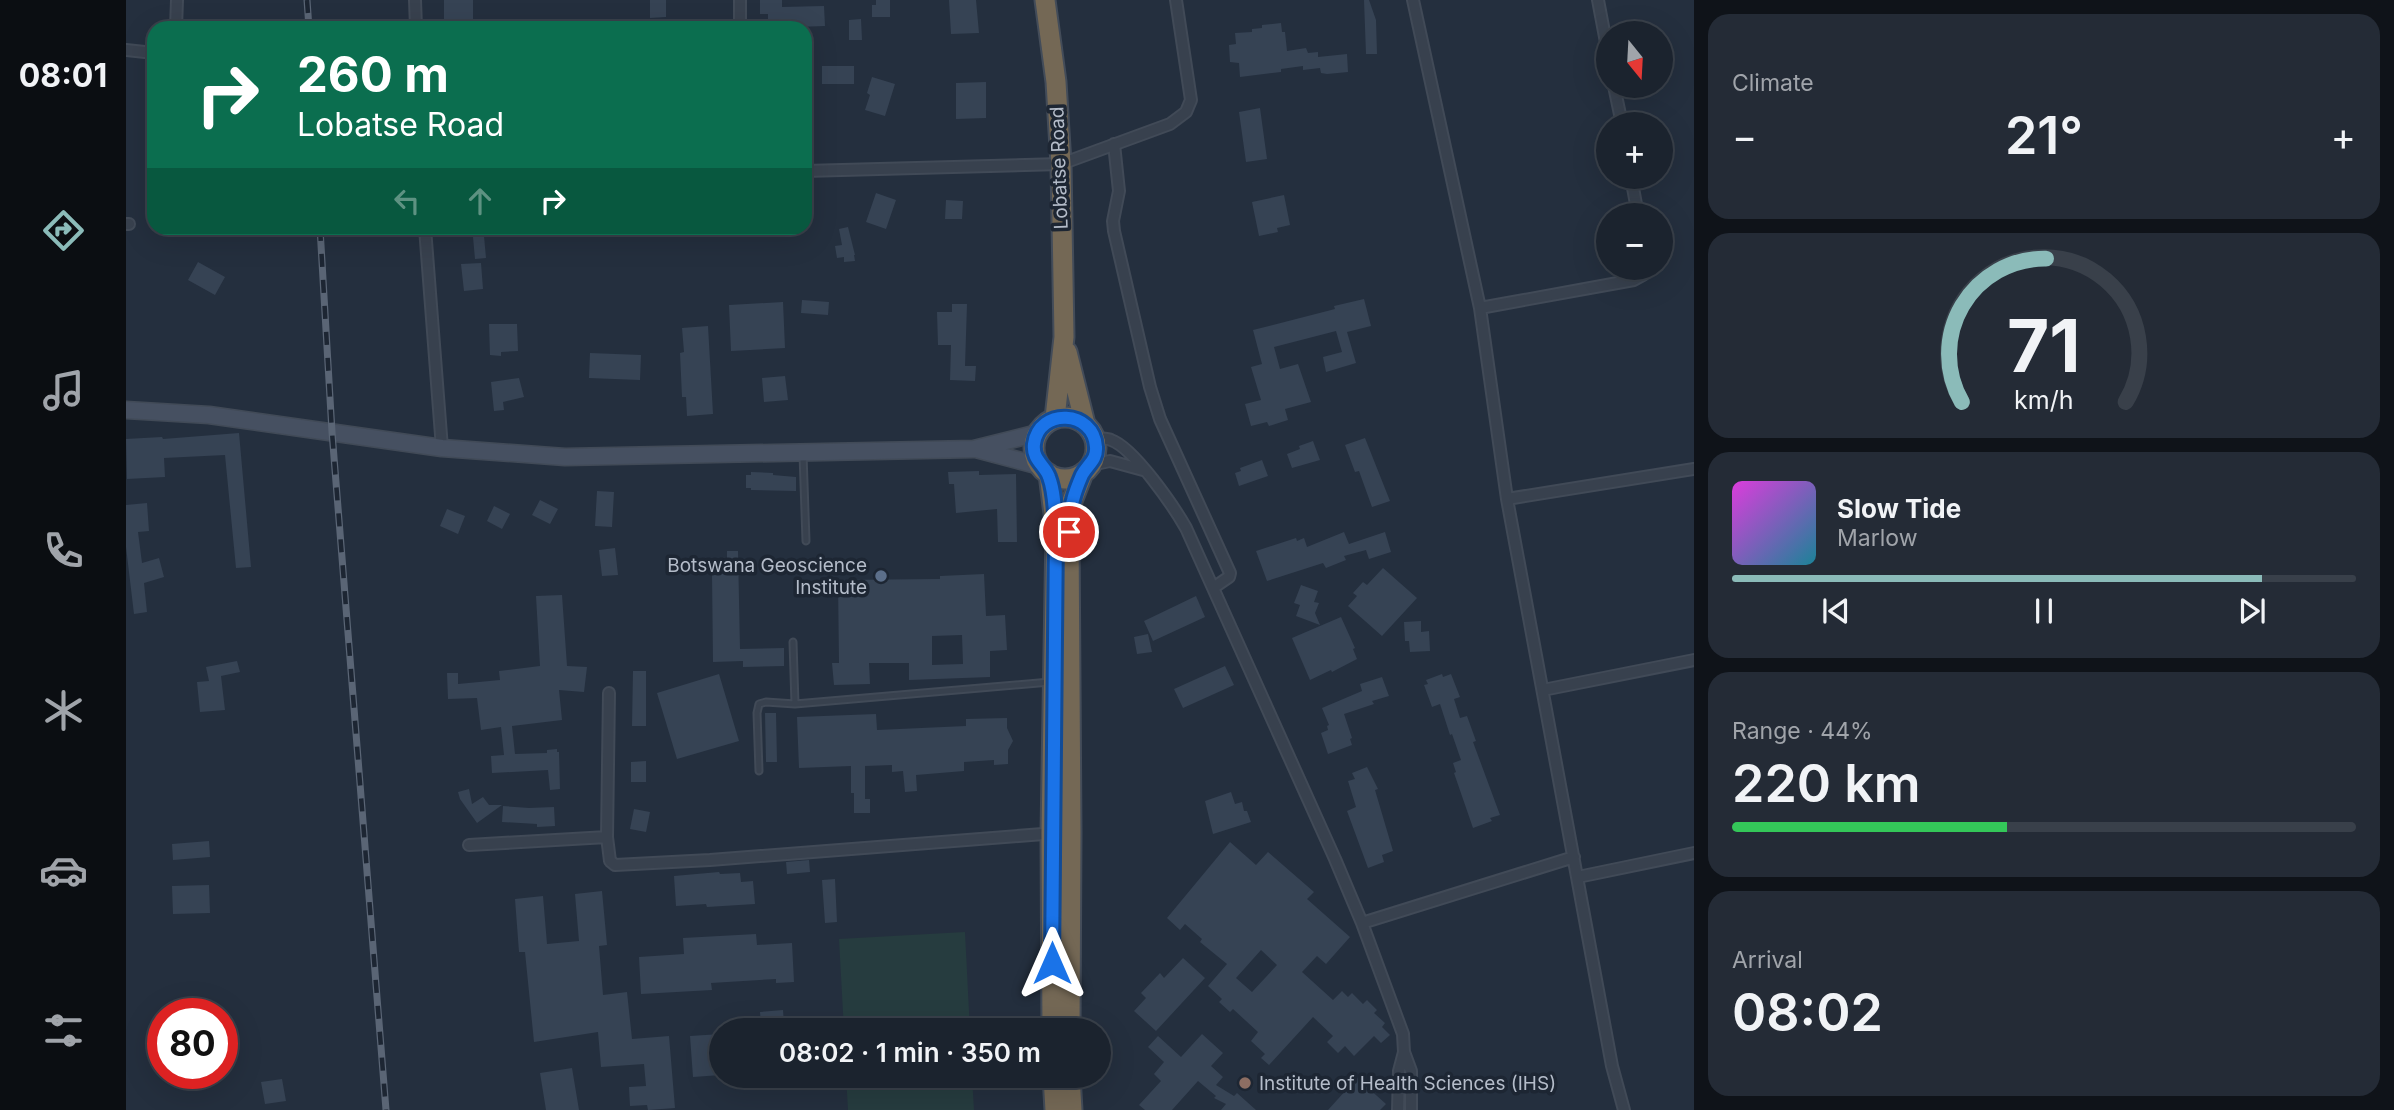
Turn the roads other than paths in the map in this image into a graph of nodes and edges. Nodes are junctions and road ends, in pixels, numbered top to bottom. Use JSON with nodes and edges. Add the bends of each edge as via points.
{"nodes":[{"id":1,"x":177,"y":0,"type":"edge"},
{"id":2,"x":415,"y":0,"type":"edge"},
{"id":3,"x":740,"y":0,"type":"edge"},
{"id":4,"x":1045,"y":0,"type":"edge"},
{"id":5,"x":1176,"y":0,"type":"edge"},
{"id":6,"x":1413,"y":0,"type":"edge"},
{"id":7,"x":1598,"y":0,"type":"edge"},
{"id":8,"x":176,"y":21,"type":"edge"},
{"id":9,"x":416,"y":21,"type":"edge"},
{"id":10,"x":740,"y":21,"type":"edge"},
{"id":11,"x":1602,"y":21,"type":"edge"},
{"id":12,"x":126,"y":50,"type":"edge"},
{"id":13,"x":147,"y":52,"type":"edge"},
{"id":14,"x":1114,"y":144,"type":"junction"},
{"id":15,"x":1061,"y":164,"type":"junction"},
{"id":16,"x":812,"y":171,"type":"edge"},
{"id":17,"x":426,"y":235,"type":"edge"},
{"id":18,"x":1634,"y":280,"type":"edge"},
{"id":19,"x":1480,"y":308,"type":"junction"},
{"id":20,"x":1064,"y":337,"type":"junction"},
{"id":21,"x":126,"y":410,"type":"edge"},
{"id":22,"x":1055,"y":418,"type":"junction"},
{"id":23,"x":1090,"y":431,"type":"junction"},
{"id":24,"x":1038,"y":433,"type":"junction"},
{"id":25,"x":442,"y":448,"type":"junction"},
{"id":26,"x":974,"y":449,"type":"junction"},
{"id":27,"x":803,"y":453,"type":"junction"},
{"id":28,"x":1087,"y":469,"type":"junction"},
{"id":29,"x":1694,"y":469,"type":"edge"},
{"id":30,"x":1045,"y":470,"type":"junction"},
{"id":31,"x":1143,"y":470,"type":"junction"},
{"id":32,"x":1507,"y":499,"type":"junction"},
{"id":33,"x":806,"y":541,"type":"dead end"},
{"id":34,"x":1213,"y":588,"type":"junction"},
{"id":35,"x":793,"y":642,"type":"dead end"},
{"id":36,"x":1694,"y":660,"type":"edge"},
{"id":37,"x":1063,"y":681,"type":"junction"},
{"id":38,"x":1544,"y":690,"type":"junction"},
{"id":39,"x":609,"y":693,"type":"dead end"},
{"id":40,"x":795,"y":704,"type":"junction"},
{"id":41,"x":759,"y":771,"type":"dead end"},
{"id":42,"x":1061,"y":832,"type":"junction"},
{"id":43,"x":607,"y":837,"type":"junction"},
{"id":44,"x":469,"y":845,"type":"dead end"},
{"id":45,"x":1694,"y":853,"type":"edge"},
{"id":46,"x":1574,"y":857,"type":"junction"},
{"id":47,"x":1578,"y":877,"type":"junction"},
{"id":48,"x":1362,"y":923,"type":"junction"},
{"id":49,"x":1053,"y":1018,"type":"edge"},
{"id":50,"x":1069,"y":1018,"type":"edge"},
{"id":51,"x":1404,"y":1052,"type":"junction"},
{"id":52,"x":1054,"y":1088,"type":"edge"},
{"id":53,"x":1071,"y":1088,"type":"edge"},
{"id":54,"x":1055,"y":1110,"type":"edge"},
{"id":55,"x":1072,"y":1110,"type":"edge"},
{"id":56,"x":1398,"y":1110,"type":"edge"},
{"id":57,"x":1412,"y":1110,"type":"edge"},
{"id":58,"x":1624,"y":1110,"type":"edge"}],
"edges":[{"from":1,"to":8,"type":"street"},
{"from":2,"to":9,"type":"street"},
{"from":3,"to":10,"type":"street"},
{"from":4,"to":15,"type":"highway","name":"Lobatse Road"},
{"from":5,"to":14,"type":"street","via":[[1189,107],[1170,124]]},
{"from":6,"to":19,"type":"street"},
{"from":7,"to":11,"type":"street"},
{"from":12,"to":13,"type":"street"},
{"from":14,"to":15,"type":"street"},
{"from":14,"to":34,"type":"street","via":[[1119,181],[1114,231],[1150,387],[1230,573]]},
{"from":15,"to":16,"type":"street"},
{"from":15,"to":20,"type":"highway","name":"Lobatse Road"},
{"from":17,"to":25,"type":"street"},
{"from":18,"to":19,"type":"street"},
{"from":19,"to":32,"type":"street"},
{"from":20,"to":22,"type":"highway","name":"Lobatse Road"},
{"from":20,"to":23,"type":"highway","name":"Lobatse Road"},
{"from":21,"to":25,"type":"main road","via":[[209,415]]},
{"from":22,"to":23,"type":"highway","via":[[1076,419]]},
{"from":22,"to":24,"type":"highway"},
{"from":23,"to":28,"type":"highway","name":"Lobatse Road","via":[[1096,452]]},
{"from":23,"to":31,"type":"street","via":[[1120,445]]},
{"from":24,"to":26,"type":"main road"},
{"from":24,"to":30,"type":"highway","name":"Lobatse Road","via":[[1035,456]]},
{"from":25,"to":27,"type":"main road","via":[[565,457]]},
{"from":26,"to":27,"type":"main road"},
{"from":26,"to":30,"type":"main road"},
{"from":27,"to":33,"type":"lane"},
{"from":28,"to":30,"type":"highway","via":[[1072,478]]},
{"from":28,"to":31,"type":"street","via":[[1110,461]]},
{"from":28,"to":37,"type":"highway","name":"Lobatse Road","via":[[1072,501]]},
{"from":29,"to":32,"type":"street"},
{"from":30,"to":37,"type":"highway","name":"Lobatse Road","via":[[1056,530]]},
{"from":31,"to":34,"type":"street","via":[[1176,511]]},
{"from":32,"to":38,"type":"street"},
{"from":34,"to":48,"type":"street"},
{"from":35,"to":40,"type":"lane"},
{"from":36,"to":38,"type":"street"},
{"from":37,"to":40,"type":"lane"},
{"from":37,"to":42,"type":"highway","name":"Lobatse Road"},
{"from":38,"to":46,"type":"street"},
{"from":39,"to":43,"type":"street"},
{"from":40,"to":41,"type":"lane","via":[[766,702],[758,706]]},
{"from":42,"to":43,"type":"street","via":[[620,865],[610,861]]},
{"from":42,"to":49,"type":"highway","name":"Lobatse Road"},
{"from":42,"to":50,"type":"highway","name":"Lobatse Road"},
{"from":43,"to":44,"type":"street"},
{"from":45,"to":47,"type":"street"},
{"from":46,"to":47,"type":"street"},
{"from":46,"to":48,"type":"street"},
{"from":47,"to":58,"type":"street"},
{"from":48,"to":51,"type":"street","via":[[1399,1020]]},
{"from":51,"to":56,"type":"street"},
{"from":51,"to":57,"type":"street","via":[[1410,1067]]},
{"from":52,"to":54,"type":"highway"},
{"from":53,"to":55,"type":"highway"}]}
